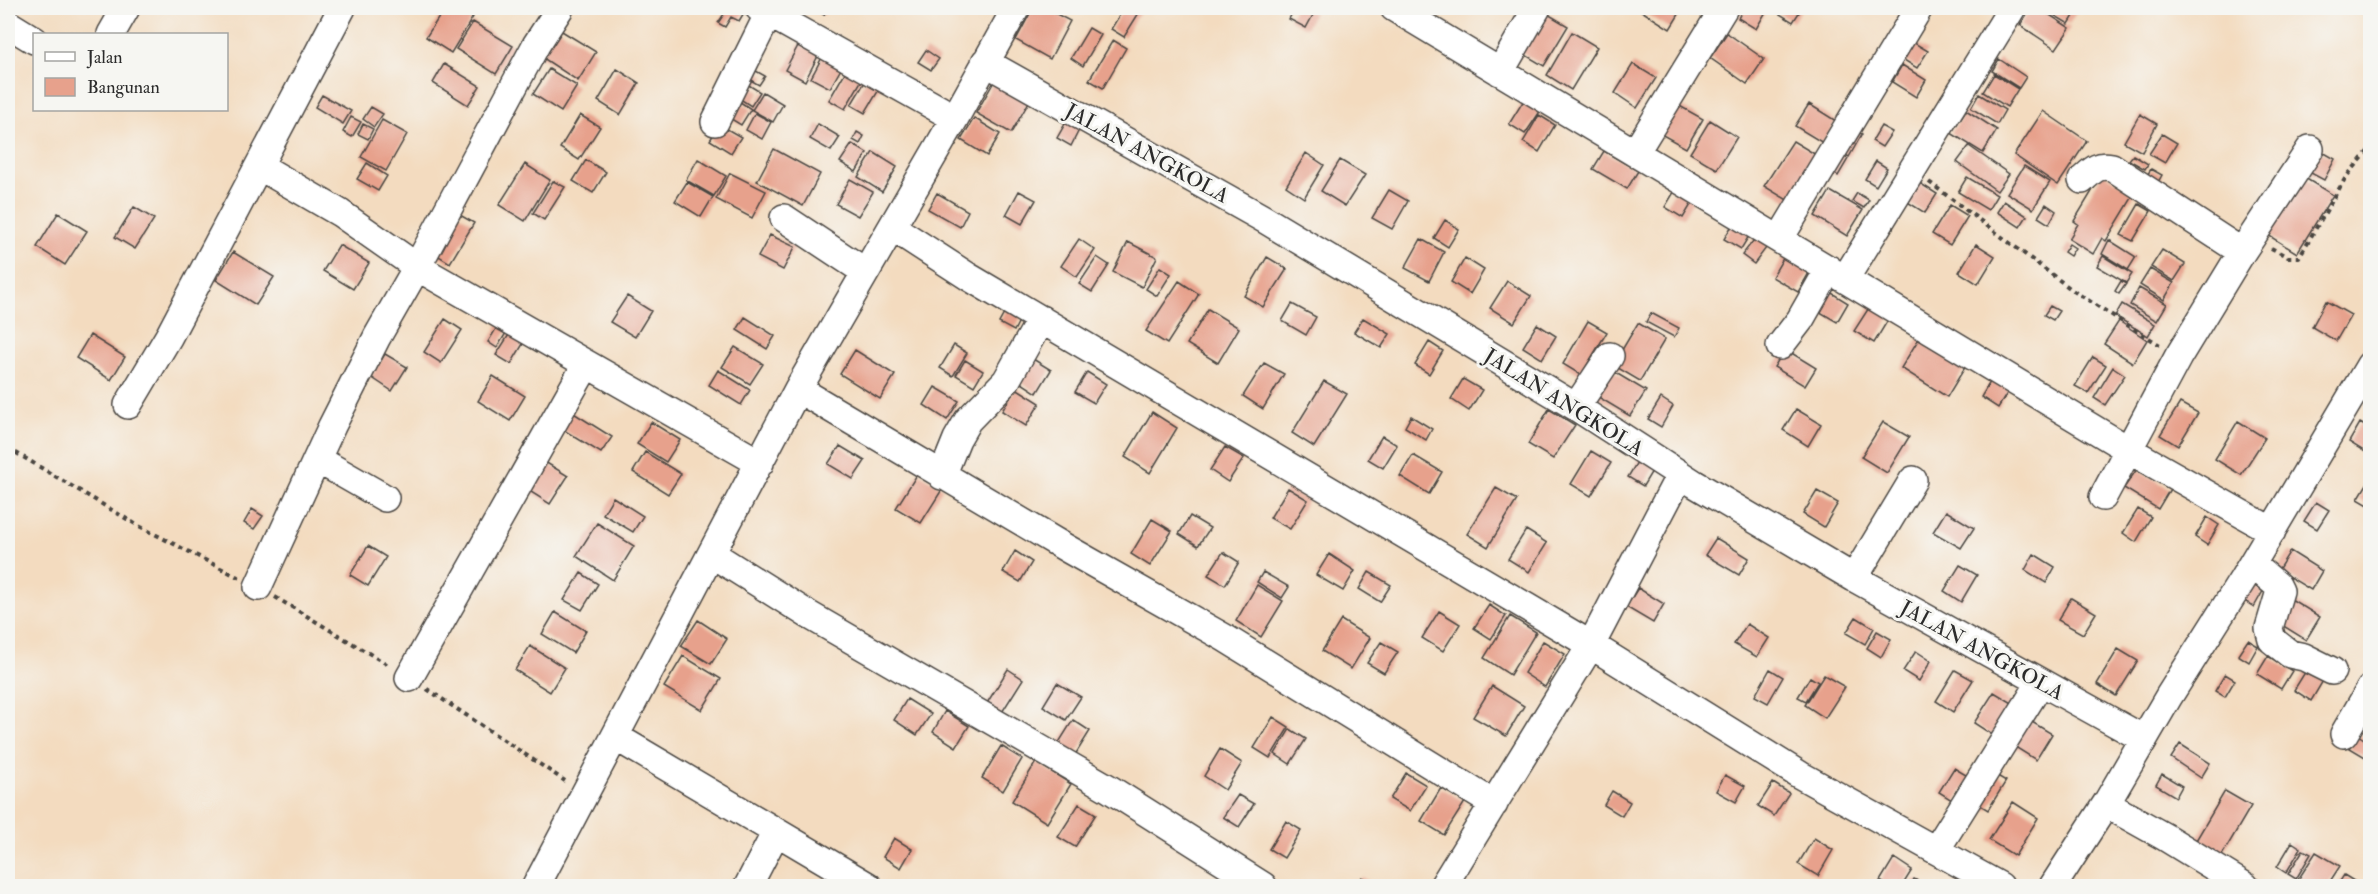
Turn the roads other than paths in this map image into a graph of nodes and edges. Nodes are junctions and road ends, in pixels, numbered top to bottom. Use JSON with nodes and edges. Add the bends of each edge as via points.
{"nodes":[{"id":1,"x":126,"y":8,"type":"edge"},
{"id":2,"x":342,"y":8,"type":"edge"},
{"id":3,"x":560,"y":8,"type":"edge"},
{"id":4,"x":1016,"y":8,"type":"edge"},
{"id":5,"x":1394,"y":8,"type":"edge"},
{"id":6,"x":1537,"y":8,"type":"edge"},
{"id":7,"x":1724,"y":8,"type":"edge"},
{"id":8,"x":1919,"y":8,"type":"edge"},
{"id":9,"x":2012,"y":8,"type":"edge"},
{"id":10,"x":764,"y":10,"type":"edge"},
{"id":11,"x":800,"y":17,"type":"edge"},
{"id":12,"x":8,"y":24,"type":"edge"},
{"id":13,"x":112,"y":33,"type":"edge"},
{"id":14,"x":33,"y":39,"type":"edge"},
{"id":15,"x":985,"y":62,"type":"junction"},
{"id":16,"x":1500,"y":72,"type":"junction"},
{"id":17,"x":955,"y":118,"type":"junction"},
{"id":18,"x":715,"y":122,"type":"dead end"},
{"id":19,"x":2310,"y":149,"type":"dead end"},
{"id":20,"x":1635,"y":153,"type":"junction"},
{"id":21,"x":259,"y":166,"type":"junction"},
{"id":22,"x":2082,"y":180,"type":"dead end"},
{"id":23,"x":784,"y":218,"type":"dead end"},
{"id":24,"x":892,"y":226,"type":"junction"},
{"id":25,"x":1780,"y":238,"type":"junction"},
{"id":26,"x":2247,"y":244,"type":"junction"},
{"id":27,"x":417,"y":267,"type":"junction"},
{"id":28,"x":864,"y":271,"type":"junction"},
{"id":29,"x":1838,"y":274,"type":"junction"},
{"id":30,"x":1041,"y":319,"type":"junction"},
{"id":31,"x":1780,"y":346,"type":"dead end"},
{"id":32,"x":1610,"y":356,"type":"dead end"},
{"id":33,"x":586,"y":365,"type":"junction"},
{"id":34,"x":2370,"y":365,"type":"edge"},
{"id":35,"x":798,"y":389,"type":"junction"},
{"id":36,"x":128,"y":405,"type":"dead end"},
{"id":37,"x":1576,"y":407,"type":"junction"},
{"id":38,"x":2129,"y":450,"type":"junction"},
{"id":39,"x":316,"y":459,"type":"junction"},
{"id":40,"x":760,"y":463,"type":"junction"},
{"id":41,"x":1680,"y":475,"type":"junction"},
{"id":42,"x":942,"y":476,"type":"junction"},
{"id":43,"x":1912,"y":480,"type":"dead end"},
{"id":44,"x":2103,"y":497,"type":"dead end"},
{"id":45,"x":385,"y":498,"type":"dead end"},
{"id":46,"x":2272,"y":531,"type":"junction"},
{"id":47,"x":712,"y":554,"type":"junction"},
{"id":48,"x":2252,"y":564,"type":"junction"},
{"id":49,"x":1854,"y":578,"type":"junction"},
{"id":50,"x":258,"y":587,"type":"road end"},
{"id":51,"x":1591,"y":645,"type":"junction"},
{"id":52,"x":2332,"y":671,"type":"dead end"},
{"id":53,"x":409,"y":678,"type":"road end"},
{"id":54,"x":2041,"y":682,"type":"junction"},
{"id":55,"x":2370,"y":689,"type":"edge"},
{"id":56,"x":2344,"y":734,"type":"dead end"},
{"id":57,"x":616,"y":736,"type":"junction"},
{"id":58,"x":2144,"y":739,"type":"junction"},
{"id":59,"x":1494,"y":804,"type":"junction"},
{"id":60,"x":2106,"y":804,"type":"junction"},
{"id":61,"x":776,"y":832,"type":"junction"},
{"id":62,"x":1936,"y":850,"type":"junction"},
{"id":63,"x":536,"y":886,"type":"edge"},
{"id":64,"x":748,"y":886,"type":"edge"},
{"id":65,"x":868,"y":886,"type":"edge"},
{"id":66,"x":1263,"y":886,"type":"edge"},
{"id":67,"x":1443,"y":886,"type":"edge"},
{"id":68,"x":2000,"y":886,"type":"edge"},
{"id":69,"x":2053,"y":886,"type":"edge"},
{"id":70,"x":2245,"y":886,"type":"edge"}],
"edges":[{"from":1,"to":13,"type":"street"},
{"from":2,"to":21,"type":"street"},
{"from":3,"to":27,"type":"street","via":[[536,45]]},
{"from":4,"to":15,"type":"street"},
{"from":5,"to":16,"type":"street"},
{"from":6,"to":16,"type":"street"},
{"from":7,"to":20,"type":"street"},
{"from":8,"to":25,"type":"street"},
{"from":9,"to":29,"type":"street","via":[[1914,170]]},
{"from":10,"to":11,"type":"street"},
{"from":10,"to":18,"type":"street"},
{"from":11,"to":17,"type":"street"},
{"from":12,"to":14,"type":"street"},
{"from":15,"to":17,"type":"street"},
{"from":15,"to":37,"type":"street","name":"JALAN ANGKOLA","via":[[1264,219]]},
{"from":16,"to":20,"type":"street"},
{"from":17,"to":24,"type":"street"},
{"from":19,"to":26,"type":"street"},
{"from":20,"to":25,"type":"street"},
{"from":21,"to":27,"type":"street","via":[[340,213]]},
{"from":21,"to":36,"type":"street"},
{"from":22,"to":26,"type":"street","via":[[2095,168],[2112,167]]},
{"from":23,"to":28,"type":"street"},
{"from":24,"to":28,"type":"street"},
{"from":24,"to":30,"type":"street"},
{"from":25,"to":29,"type":"street"},
{"from":26,"to":38,"type":"street","via":[[2178,357]]},
{"from":27,"to":33,"type":"street"},
{"from":27,"to":39,"type":"street"},
{"from":28,"to":35,"type":"street"},
{"from":29,"to":31,"type":"street"},
{"from":29,"to":38,"type":"street"},
{"from":30,"to":42,"type":"street","via":[[1006,381],[968,420]]},
{"from":30,"to":51,"type":"street"},
{"from":32,"to":37,"type":"street"},
{"from":33,"to":40,"type":"street"},
{"from":33,"to":53,"type":"street"},
{"from":34,"to":46,"type":"street"},
{"from":35,"to":40,"type":"street"},
{"from":35,"to":42,"type":"street"},
{"from":37,"to":41,"type":"street","name":"JALAN ANGKOLA"},
{"from":38,"to":44,"type":"street"},
{"from":38,"to":46,"type":"street"},
{"from":39,"to":45,"type":"street"},
{"from":39,"to":50,"type":"street"},
{"from":40,"to":47,"type":"street"},
{"from":41,"to":49,"type":"street","name":"JALAN ANGKOLA"},
{"from":41,"to":51,"type":"street"},
{"from":42,"to":59,"type":"street","via":[[1225,638]]},
{"from":43,"to":49,"type":"street"},
{"from":46,"to":48,"type":"street"},
{"from":47,"to":57,"type":"street"},
{"from":47,"to":66,"type":"street","via":[[809,615],[1108,788]]},
{"from":48,"to":52,"type":"street","via":[[2280,591],[2270,628],[2272,640],[2290,654]]},
{"from":48,"to":58,"type":"street"},
{"from":49,"to":54,"type":"street","name":"JALAN ANGKOLA"},
{"from":51,"to":59,"type":"street"},
{"from":51,"to":62,"type":"street","via":[[1800,775]]},
{"from":54,"to":58,"type":"street","name":"JALAN ANGKOLA"},
{"from":54,"to":62,"type":"street"},
{"from":55,"to":56,"type":"street"},
{"from":57,"to":61,"type":"street"},
{"from":57,"to":63,"type":"street"},
{"from":58,"to":60,"type":"street"},
{"from":59,"to":67,"type":"street"},
{"from":60,"to":69,"type":"street"},
{"from":60,"to":70,"type":"street"},
{"from":61,"to":64,"type":"street"},
{"from":61,"to":65,"type":"street"},
{"from":62,"to":68,"type":"street"}]}
